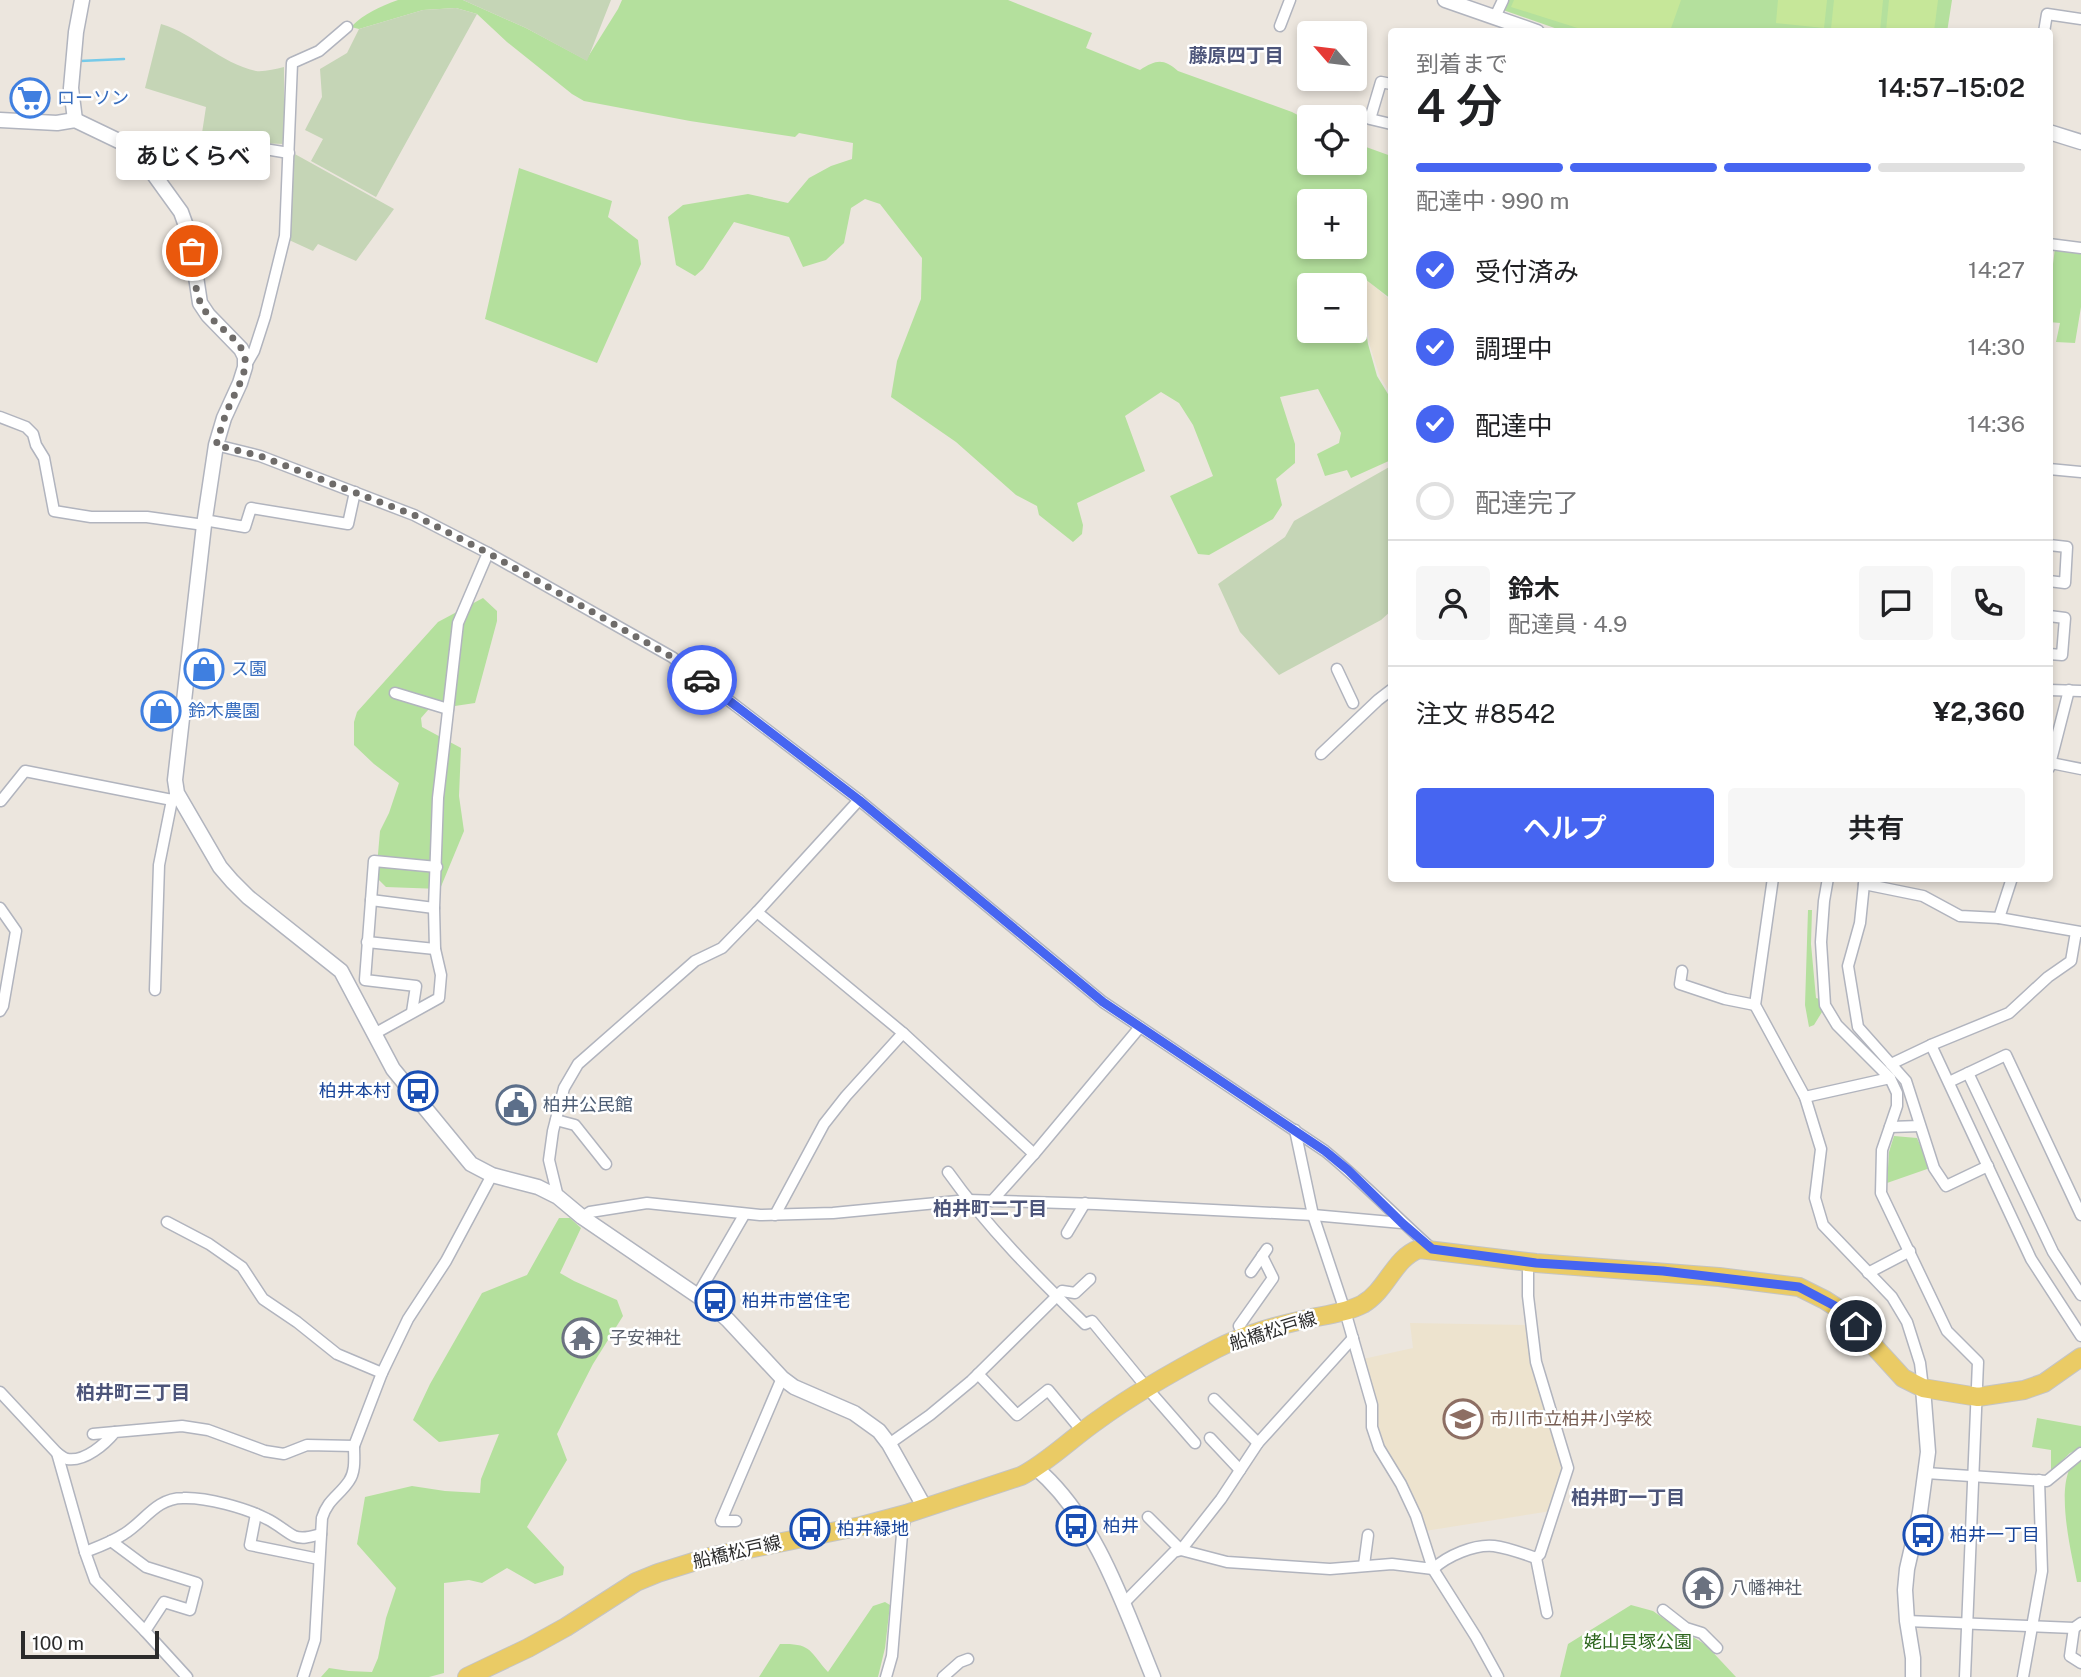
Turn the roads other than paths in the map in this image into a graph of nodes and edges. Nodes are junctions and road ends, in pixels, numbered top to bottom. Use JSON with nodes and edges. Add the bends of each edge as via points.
{"nodes":[{"id":1,"x":82,"y":0,"type":"edge"},
{"id":2,"x":1290,"y":0,"type":"edge"},
{"id":3,"x":1445,"y":0,"type":"edge"},
{"id":4,"x":1503,"y":0,"type":"edge"},
{"id":5,"x":1495,"y":18,"type":"junction"},
{"id":6,"x":2081,"y":19,"type":"edge"},
{"id":7,"x":1280,"y":26,"type":"dead end"},
{"id":8,"x":347,"y":27,"type":"dead end"},
{"id":9,"x":1525,"y":28,"type":"edge"},
{"id":10,"x":2045,"y":28,"type":"edge"},
{"id":11,"x":1388,"y":83,"type":"edge"},
{"id":12,"x":0,"y":120,"type":"edge"},
{"id":13,"x":75,"y":120,"type":"junction"},
{"id":14,"x":1388,"y":123,"type":"edge"},
{"id":15,"x":2053,"y":133,"type":"edge"},
{"id":16,"x":2081,"y":142,"type":"edge"},
{"id":17,"x":289,"y":153,"type":"junction"},
{"id":18,"x":142,"y":158,"type":"junction"},
{"id":19,"x":2053,"y":244,"type":"edge"},
{"id":20,"x":2081,"y":248,"type":"edge"},
{"id":21,"x":245,"y":368,"type":"junction"},
{"id":22,"x":0,"y":417,"type":"edge"},
{"id":23,"x":216,"y":445,"type":"junction"},
{"id":24,"x":2053,"y":469,"type":"edge"},
{"id":25,"x":2081,"y":472,"type":"edge"},
{"id":26,"x":355,"y":492,"type":"junction"},
{"id":27,"x":204,"y":523,"type":"junction"},
{"id":28,"x":2053,"y":545,"type":"edge"},
{"id":29,"x":488,"y":553,"type":"junction"},
{"id":30,"x":2053,"y":582,"type":"edge"},
{"id":31,"x":2053,"y":616,"type":"edge"},
{"id":32,"x":2053,"y":654,"type":"edge"},
{"id":33,"x":1337,"y":669,"type":"dead end"},
{"id":34,"x":2053,"y":690,"type":"edge"},
{"id":35,"x":2075,"y":691,"type":"edge"},
{"id":36,"x":1388,"y":692,"type":"edge"},
{"id":37,"x":395,"y":693,"type":"dead end"},
{"id":38,"x":1353,"y":703,"type":"dead end"},
{"id":39,"x":448,"y":709,"type":"junction"},
{"id":40,"x":1321,"y":754,"type":"dead end"},
{"id":41,"x":2053,"y":756,"type":"edge"},
{"id":42,"x":2053,"y":765,"type":"edge"},
{"id":43,"x":2081,"y":769,"type":"edge"},
{"id":44,"x":174,"y":796,"type":"junction"},
{"id":45,"x":859,"y":800,"type":"junction"},
{"id":46,"x":1,"y":801,"type":"edge"},
{"id":47,"x":437,"y":867,"type":"junction"},
{"id":48,"x":1772,"y":882,"type":"edge"},
{"id":49,"x":1827,"y":882,"type":"edge"},
{"id":50,"x":1865,"y":882,"type":"edge"},
{"id":51,"x":1869,"y":882,"type":"edge"},
{"id":52,"x":2011,"y":882,"type":"edge"},
{"id":53,"x":370,"y":900,"type":"junction"},
{"id":54,"x":0,"y":908,"type":"edge"},
{"id":55,"x":434,"y":908,"type":"junction"},
{"id":56,"x":757,"y":912,"type":"junction"},
{"id":57,"x":1998,"y":918,"type":"junction"},
{"id":58,"x":2078,"y":932,"type":"edge"},
{"id":59,"x":367,"y":942,"type":"junction"},
{"id":60,"x":435,"y":949,"type":"junction"},
{"id":61,"x":1682,"y":971,"type":"dead end"},
{"id":62,"x":155,"y":990,"type":"dead end"},
{"id":63,"x":1755,"y":1005,"type":"junction"},
{"id":64,"x":0,"y":1011,"type":"edge"},
{"id":65,"x":412,"y":1012,"type":"junction"},
{"id":66,"x":1140,"y":1027,"type":"junction"},
{"id":67,"x":903,"y":1033,"type":"junction"},
{"id":68,"x":374,"y":1034,"type":"junction"},
{"id":69,"x":1931,"y":1045,"type":"junction"},
{"id":70,"x":1891,"y":1064,"type":"junction"},
{"id":71,"x":1968,"y":1073,"type":"junction"},
{"id":72,"x":1890,"y":1078,"type":"junction"},
{"id":73,"x":1949,"y":1082,"type":"junction"},
{"id":74,"x":1805,"y":1097,"type":"junction"},
{"id":75,"x":556,"y":1120,"type":"junction"},
{"id":76,"x":1920,"y":1126,"type":"junction"},
{"id":77,"x":1890,"y":1127,"type":"junction"},
{"id":78,"x":1295,"y":1130,"type":"junction"},
{"id":79,"x":1034,"y":1154,"type":"junction"},
{"id":80,"x":606,"y":1164,"type":"dead end"},
{"id":81,"x":1988,"y":1166,"type":"junction"},
{"id":82,"x":948,"y":1171,"type":"dead end"},
{"id":83,"x":492,"y":1175,"type":"junction"},
{"id":84,"x":558,"y":1197,"type":"junction"},
{"id":85,"x":968,"y":1200,"type":"junction"},
{"id":86,"x":992,"y":1201,"type":"junction"},
{"id":87,"x":1085,"y":1203,"type":"junction"},
{"id":88,"x":744,"y":1215,"type":"junction"},
{"id":89,"x":775,"y":1215,"type":"junction"},
{"id":90,"x":1313,"y":1215,"type":"junction"},
{"id":91,"x":2081,"y":1215,"type":"edge"},
{"id":92,"x":582,"y":1217,"type":"junction"},
{"id":93,"x":167,"y":1222,"type":"dead end"},
{"id":94,"x":1402,"y":1223,"type":"junction"},
{"id":95,"x":1067,"y":1233,"type":"dead end"},
{"id":96,"x":1432,"y":1249,"type":"junction"},
{"id":97,"x":1910,"y":1251,"type":"junction"},
{"id":98,"x":1528,"y":1262,"type":"junction"},
{"id":99,"x":1251,"y":1272,"type":"dead end"},
{"id":100,"x":1868,"y":1273,"type":"junction"},
{"id":101,"x":1090,"y":1279,"type":"dead end"},
{"id":102,"x":2081,"y":1295,"type":"edge"},
{"id":103,"x":697,"y":1296,"type":"junction"},
{"id":104,"x":1056,"y":1296,"type":"junction"},
{"id":105,"x":1345,"y":1311,"type":"junction"},
{"id":106,"x":2077,"y":1322,"type":"edge"},
{"id":107,"x":1244,"y":1336,"type":"junction"},
{"id":108,"x":2081,"y":1336,"type":"edge"},
{"id":109,"x":1353,"y":1338,"type":"junction"},
{"id":110,"x":2081,"y":1357,"type":"edge"},
{"id":111,"x":382,"y":1373,"type":"junction"},
{"id":112,"x":978,"y":1374,"type":"junction"},
{"id":113,"x":782,"y":1378,"type":"junction"},
{"id":114,"x":1147,"y":1388,"type":"junction"},
{"id":115,"x":1923,"y":1388,"type":"junction"},
{"id":116,"x":0,"y":1392,"type":"edge"},
{"id":117,"x":1978,"y":1397,"type":"junction"},
{"id":118,"x":1214,"y":1399,"type":"dead end"},
{"id":119,"x":13,"y":1406,"type":"junction"},
{"id":120,"x":0,"y":1411,"type":"edge"},
{"id":121,"x":1082,"y":1431,"type":"junction"},
{"id":122,"x":115,"y":1432,"type":"junction"},
{"id":123,"x":93,"y":1434,"type":"dead end"},
{"id":124,"x":1210,"y":1438,"type":"dead end"},
{"id":125,"x":1195,"y":1443,"type":"dead end"},
{"id":126,"x":889,"y":1444,"type":"junction"},
{"id":127,"x":1258,"y":1444,"type":"junction"},
{"id":128,"x":354,"y":1446,"type":"junction"},
{"id":129,"x":57,"y":1453,"type":"junction"},
{"id":130,"x":2081,"y":1453,"type":"edge"},
{"id":131,"x":1036,"y":1468,"type":"junction"},
{"id":132,"x":1240,"y":1470,"type":"junction"},
{"id":133,"x":1926,"y":1472,"type":"junction"},
{"id":134,"x":1974,"y":1475,"type":"junction"},
{"id":135,"x":2039,"y":1480,"type":"junction"},
{"id":136,"x":925,"y":1508,"type":"junction"},
{"id":137,"x":256,"y":1514,"type":"junction"},
{"id":138,"x":906,"y":1514,"type":"junction"},
{"id":139,"x":1148,"y":1517,"type":"dead end"},
{"id":140,"x":736,"y":1521,"type":"dead end"},
{"id":141,"x":321,"y":1534,"type":"junction"},
{"id":142,"x":1368,"y":1535,"type":"dead end"},
{"id":143,"x":111,"y":1541,"type":"junction"},
{"id":144,"x":1181,"y":1550,"type":"junction"},
{"id":145,"x":85,"y":1552,"type":"junction"},
{"id":146,"x":1536,"y":1558,"type":"junction"},
{"id":147,"x":319,"y":1559,"type":"junction"},
{"id":148,"x":1364,"y":1565,"type":"junction"},
{"id":149,"x":1433,"y":1569,"type":"junction"},
{"id":150,"x":1123,"y":1604,"type":"junction"},
{"id":151,"x":1663,"y":1610,"type":"dead end"},
{"id":152,"x":1547,"y":1613,"type":"dead end"},
{"id":153,"x":1907,"y":1621,"type":"junction"},
{"id":154,"x":1967,"y":1625,"type":"junction"},
{"id":155,"x":2078,"y":1626,"type":"edge"},
{"id":156,"x":2033,"y":1627,"type":"junction"},
{"id":157,"x":145,"y":1631,"type":"junction"},
{"id":158,"x":1717,"y":1647,"type":"dead end"},
{"id":159,"x":968,"y":1659,"type":"dead end"},
{"id":160,"x":2081,"y":1663,"type":"edge"},
{"id":161,"x":187,"y":1677,"type":"edge"},
{"id":162,"x":303,"y":1677,"type":"edge"},
{"id":163,"x":467,"y":1677,"type":"edge"},
{"id":164,"x":886,"y":1677,"type":"edge"},
{"id":165,"x":943,"y":1677,"type":"edge"},
{"id":166,"x":1153,"y":1677,"type":"edge"},
{"id":167,"x":1498,"y":1677,"type":"edge"},
{"id":168,"x":1913,"y":1677,"type":"edge"},
{"id":169,"x":1965,"y":1677,"type":"edge"},
{"id":170,"x":2023,"y":1677,"type":"edge"}],
"edges":[{"from":1,"to":13,"type":"street","via":[[71,88]]},
{"from":2,"to":7,"type":"street"},
{"from":3,"to":5,"type":"street"},
{"from":4,"to":5,"type":"street"},
{"from":5,"to":9,"type":"street"},
{"from":6,"to":10,"type":"street","via":[[2047,14]]},
{"from":8,"to":17,"type":"street","via":[[319,51],[292,63]]},
{"from":11,"to":14,"type":"street","via":[[1381,82],[1370,118]]},
{"from":12,"to":13,"type":"street"},
{"from":13,"to":18,"type":"street","via":[[125,144]]},
{"from":15,"to":16,"type":"street"},
{"from":17,"to":18,"type":"street","via":[[195,140]]},
{"from":17,"to":21,"type":"street","via":[[285,236],[265,317]]},
{"from":18,"to":21,"type":"street","via":[[181,212],[190,237],[200,303],[242,349]]},
{"from":19,"to":20,"type":"street"},
{"from":21,"to":23,"type":"street"},
{"from":22,"to":27,"type":"street","via":[[33,433],[44,458],[54,511]]},
{"from":23,"to":26,"type":"street","via":[[260,456]]},
{"from":23,"to":27,"type":"street"},
{"from":24,"to":25,"type":"street"},
{"from":26,"to":27,"type":"street","via":[[348,524],[251,508],[245,527]]},
{"from":26,"to":29,"type":"street","via":[[414,515]]},
{"from":27,"to":44,"type":"street"},
{"from":28,"to":30,"type":"street","via":[[2067,547],[2065,583]]},
{"from":29,"to":39,"type":"street","via":[[458,623]]},
{"from":29,"to":45,"type":"street","via":[[672,657]]},
{"from":31,"to":32,"type":"street","via":[[2065,618],[2062,655]]},
{"from":33,"to":38,"type":"street"},
{"from":34,"to":35,"type":"street"},
{"from":35,"to":41,"type":"street"},
{"from":36,"to":40,"type":"street"},
{"from":37,"to":39,"type":"street"},
{"from":39,"to":47,"type":"street","via":[[438,798]]},
{"from":42,"to":43,"type":"street"},
{"from":44,"to":46,"type":"street","via":[[25,771]]},
{"from":44,"to":62,"type":"street","via":[[159,865]]},
{"from":44,"to":68,"type":"street","via":[[232,881],[341,971]]},
{"from":45,"to":56,"type":"street"},
{"from":45,"to":66,"type":"street","via":[[1103,1002]]},
{"from":47,"to":53,"type":"street","via":[[374,861]]},
{"from":47,"to":55,"type":"street"},
{"from":48,"to":63,"type":"street"},
{"from":49,"to":72,"type":"street","via":[[1821,942],[1825,1005],[1837,1025]]},
{"from":50,"to":70,"type":"street","via":[[1848,966],[1858,1027]]},
{"from":51,"to":57,"type":"street","via":[[1923,896],[1960,916]]},
{"from":52,"to":57,"type":"street"},
{"from":53,"to":55,"type":"street"},
{"from":53,"to":59,"type":"street"},
{"from":54,"to":64,"type":"street","via":[[16,931]]},
{"from":55,"to":60,"type":"street"},
{"from":56,"to":67,"type":"street"},
{"from":56,"to":75,"type":"street","via":[[722,948],[695,961],[578,1064],[564,1088]]},
{"from":57,"to":58,"type":"street"},
{"from":58,"to":69,"type":"street","via":[[2071,961],[2009,1013]]},
{"from":59,"to":60,"type":"street"},
{"from":59,"to":65,"type":"street","via":[[365,980],[416,986]]},
{"from":60,"to":65,"type":"street","via":[[441,975],[439,998]]},
{"from":61,"to":63,"type":"street","via":[[1680,984]]},
{"from":63,"to":74,"type":"street"},
{"from":65,"to":68,"type":"street"},
{"from":66,"to":78,"type":"street"},
{"from":66,"to":79,"type":"street"},
{"from":67,"to":79,"type":"street"},
{"from":67,"to":89,"type":"street","via":[[824,1124]]},
{"from":68,"to":83,"type":"street","via":[[393,1069],[464,1157]]},
{"from":69,"to":70,"type":"street"},
{"from":69,"to":73,"type":"street"},
{"from":70,"to":76,"type":"street","via":[[1906,1081]]},
{"from":71,"to":73,"type":"street"},
{"from":71,"to":91,"type":"street","via":[[2006,1055]]},
{"from":71,"to":102,"type":"street","via":[[2053,1252]]},
{"from":72,"to":74,"type":"street"},
{"from":72,"to":77,"type":"street","via":[[1898,1106]]},
{"from":73,"to":81,"type":"street"},
{"from":74,"to":100,"type":"street","via":[[1821,1149],[1815,1198],[1823,1225]]},
{"from":75,"to":80,"type":"street","via":[[575,1125]]},
{"from":75,"to":84,"type":"street","via":[[549,1160]]},
{"from":76,"to":77,"type":"street"},
{"from":76,"to":81,"type":"street","via":[[1934,1168],[1946,1186]]},
{"from":77,"to":97,"type":"street","via":[[1882,1150],[1881,1193]]},
{"from":78,"to":90,"type":"street"},
{"from":78,"to":94,"type":"street","via":[[1348,1170]]},
{"from":79,"to":86,"type":"street"},
{"from":81,"to":106,"type":"street","via":[[2031,1259]]},
{"from":82,"to":85,"type":"street"},
{"from":83,"to":84,"type":"street"},
{"from":83,"to":111,"type":"street"},
{"from":84,"to":92,"type":"street"},
{"from":85,"to":86,"type":"street"},
{"from":85,"to":89,"type":"street"},
{"from":85,"to":104,"type":"street"},
{"from":86,"to":87,"type":"street"},
{"from":87,"to":90,"type":"street"},
{"from":87,"to":95,"type":"street"},
{"from":88,"to":89,"type":"street"},
{"from":88,"to":92,"type":"street","via":[[647,1203]]},
{"from":88,"to":103,"type":"street"},
{"from":90,"to":94,"type":"street"},
{"from":90,"to":105,"type":"street"},
{"from":92,"to":103,"type":"street"},
{"from":93,"to":111,"type":"street","via":[[242,1267],[263,1299],[337,1354]]},
{"from":94,"to":96,"type":"street"},
{"from":96,"to":98,"type":"main road"},
{"from":96,"to":105,"type":"main road","name":"船橋松戸線","via":[[1407,1255],[1375,1295]]},
{"from":97,"to":100,"type":"street"},
{"from":97,"to":117,"type":"street","via":[[1947,1331],[1978,1362]]},
{"from":98,"to":115,"type":"main road","via":[[1799,1287],[1843,1311],[1903,1378]]},
{"from":98,"to":146,"type":"street","via":[[1536,1362],[1568,1468]]},
{"from":99,"to":107,"type":"street","via":[[1265,1252],[1272,1278],[1239,1326]]},
{"from":100,"to":115,"type":"street","via":[[1892,1297],[1907,1322]]},
{"from":101,"to":104,"type":"street","via":[[1074,1293],[1062,1291]]},
{"from":103,"to":113,"type":"street","via":[[728,1320]]},
{"from":104,"to":112,"type":"street"},
{"from":104,"to":114,"type":"street","via":[[1085,1324],[1092,1321]]},
{"from":105,"to":107,"type":"main road","name":"船橋松戸線"},
{"from":105,"to":109,"type":"street"},
{"from":106,"to":108,"type":"street"},
{"from":107,"to":114,"type":"main road","name":"船橋松戸線"},
{"from":109,"to":127,"type":"street"},
{"from":109,"to":149,"type":"street","via":[[1379,1448],[1416,1516]]},
{"from":110,"to":117,"type":"main road","via":[[2024,1390]]},
{"from":111,"to":128,"type":"street"},
{"from":112,"to":121,"type":"street","via":[[1017,1415],[1048,1390]]},
{"from":112,"to":126,"type":"street"},
{"from":113,"to":126,"type":"street","via":[[854,1413]]},
{"from":113,"to":140,"type":"street","via":[[721,1521]]},
{"from":114,"to":121,"type":"main road","name":"船橋松戸線"},
{"from":114,"to":125,"type":"street"},
{"from":115,"to":117,"type":"main road"},
{"from":115,"to":133,"type":"street"},
{"from":116,"to":119,"type":"street"},
{"from":117,"to":134,"type":"street"},
{"from":118,"to":127,"type":"street"},
{"from":119,"to":120,"type":"street"},
{"from":119,"to":129,"type":"street"},
{"from":121,"to":131,"type":"main road","name":"船橋松戸線"},
{"from":122,"to":123,"type":"street"},
{"from":122,"to":128,"type":"street","via":[[182,1426],[284,1454],[307,1445]]},
{"from":122,"to":129,"type":"street","via":[[88,1455],[67,1459]]},
{"from":124,"to":132,"type":"street"},
{"from":126,"to":136,"type":"street"},
{"from":127,"to":132,"type":"street"},
{"from":128,"to":141,"type":"street","via":[[354,1472],[326,1507]]},
{"from":129,"to":145,"type":"street"},
{"from":130,"to":135,"type":"street","via":[[2047,1481]]},
{"from":131,"to":136,"type":"main road","name":"船橋松戸線"},
{"from":131,"to":150,"type":"street","via":[[1078,1516]]},
{"from":132,"to":144,"type":"street"},
{"from":133,"to":134,"type":"street"},
{"from":133,"to":153,"type":"street","via":[[1907,1569]]},
{"from":134,"to":135,"type":"street"},
{"from":134,"to":154,"type":"street"},
{"from":135,"to":156,"type":"street","via":[[2042,1571]]},
{"from":136,"to":138,"type":"main road","name":"船橋松戸線"},
{"from":137,"to":141,"type":"street","via":[[295,1536]]},
{"from":137,"to":143,"type":"street","via":[[181,1497],[164,1502]]},
{"from":137,"to":147,"type":"street","via":[[250,1545]]},
{"from":138,"to":163,"type":"main road","name":"船橋松戸線","via":[[709,1557],[658,1573],[528,1648]]},
{"from":138,"to":164,"type":"street"},
{"from":139,"to":144,"type":"street"},
{"from":141,"to":147,"type":"street"},
{"from":142,"to":148,"type":"street"},
{"from":143,"to":145,"type":"street"},
{"from":143,"to":157,"type":"street","via":[[146,1567],[197,1583],[190,1609],[164,1602]]},
{"from":144,"to":148,"type":"street","via":[[1235,1563],[1330,1569]]},
{"from":144,"to":150,"type":"street"},
{"from":145,"to":157,"type":"street","via":[[95,1580]]},
{"from":146,"to":149,"type":"street","via":[[1491,1545],[1469,1550]]},
{"from":146,"to":152,"type":"street"},
{"from":147,"to":162,"type":"street","via":[[315,1640]]},
{"from":148,"to":149,"type":"street"},
{"from":149,"to":167,"type":"street"},
{"from":150,"to":166,"type":"street"},
{"from":151,"to":158,"type":"street"},
{"from":153,"to":154,"type":"street"},
{"from":153,"to":168,"type":"street"},
{"from":154,"to":156,"type":"street"},
{"from":154,"to":169,"type":"street"},
{"from":155,"to":156,"type":"street"},
{"from":155,"to":160,"type":"street","via":[[2070,1656]]},
{"from":156,"to":170,"type":"street"},
{"from":157,"to":161,"type":"street"},
{"from":159,"to":165,"type":"street"}]}
